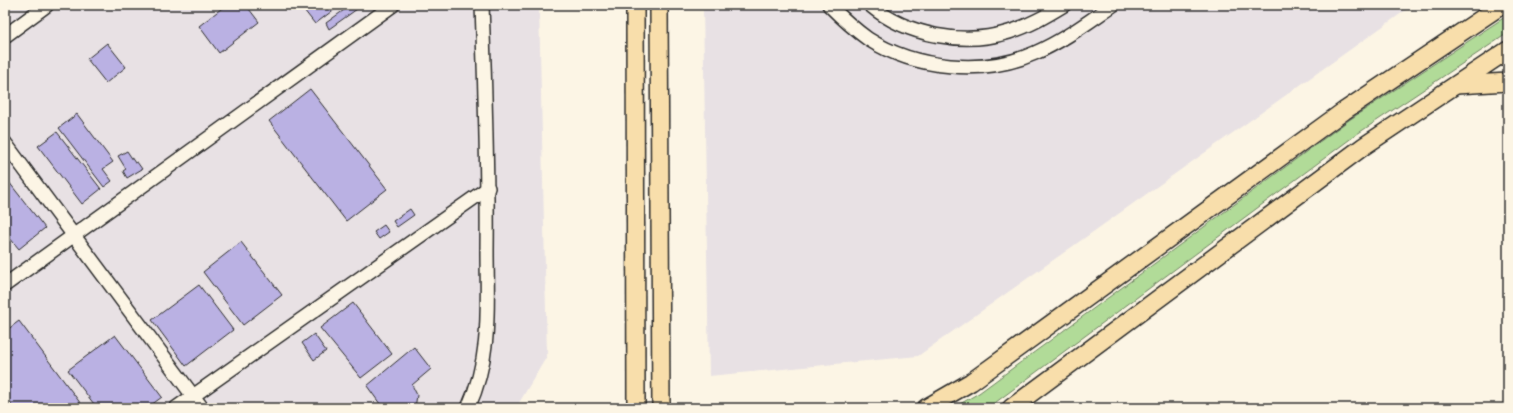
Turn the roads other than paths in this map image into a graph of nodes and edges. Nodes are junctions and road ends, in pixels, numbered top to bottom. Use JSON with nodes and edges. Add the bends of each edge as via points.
{"nodes":[{"id":1,"x":48,"y":5,"type":"edge"},
{"id":2,"x":393,"y":5,"type":"edge"},
{"id":3,"x":482,"y":5,"type":"edge"},
{"id":4,"x":635,"y":5,"type":"edge"},
{"id":5,"x":659,"y":5,"type":"edge"},
{"id":6,"x":829,"y":5,"type":"edge"},
{"id":7,"x":870,"y":5,"type":"edge"},
{"id":8,"x":1064,"y":5,"type":"edge"},
{"id":9,"x":1113,"y":5,"type":"edge"},
{"id":10,"x":1502,"y":5,"type":"edge"},
{"id":11,"x":5,"y":36,"type":"edge"},
{"id":12,"x":1508,"y":50,"type":"edge"},
{"id":13,"x":1508,"y":82,"type":"edge"},
{"id":14,"x":1456,"y":85,"type":"junction"},
{"id":15,"x":5,"y":143,"type":"edge"},
{"id":16,"x":488,"y":188,"type":"junction"},
{"id":17,"x":73,"y":235,"type":"junction"},
{"id":18,"x":5,"y":285,"type":"edge"},
{"id":19,"x":193,"y":395,"type":"junction"},
{"id":20,"x":661,"y":407,"type":"edge"},
{"id":21,"x":176,"y":408,"type":"edge"},
{"id":22,"x":202,"y":408,"type":"edge"},
{"id":23,"x":468,"y":408,"type":"edge"},
{"id":24,"x":636,"y":408,"type":"edge"},
{"id":25,"x":926,"y":408,"type":"edge"},
{"id":26,"x":1011,"y":408,"type":"edge"}],
"edges":[{"from":1,"to":11,"type":"street"},
{"from":2,"to":17,"type":"street"},
{"from":3,"to":16,"type":"street"},
{"from":4,"to":24,"type":"main road"},
{"from":5,"to":20,"type":"main road"},
{"from":6,"to":9,"type":"street","via":[[869,39],[894,52],[950,66],[1007,62],[1034,54],[1059,41]]},
{"from":7,"to":8,"type":"street","via":[[894,21],[916,30],[938,36],[962,38],[1008,32],[1030,24]]},
{"from":10,"to":25,"type":"main road","via":[[1344,111],[971,382]]},
{"from":12,"to":14,"type":"main road"},
{"from":13,"to":14,"type":"main road"},
{"from":14,"to":26,"type":"main road","via":[[1364,146]]},
{"from":15,"to":17,"type":"street"},
{"from":16,"to":19,"type":"street"},
{"from":16,"to":23,"type":"street","via":[[486,345],[478,382]]},
{"from":17,"to":18,"type":"street"},
{"from":17,"to":19,"type":"street"},
{"from":19,"to":21,"type":"street"},
{"from":19,"to":22,"type":"street"}]}
